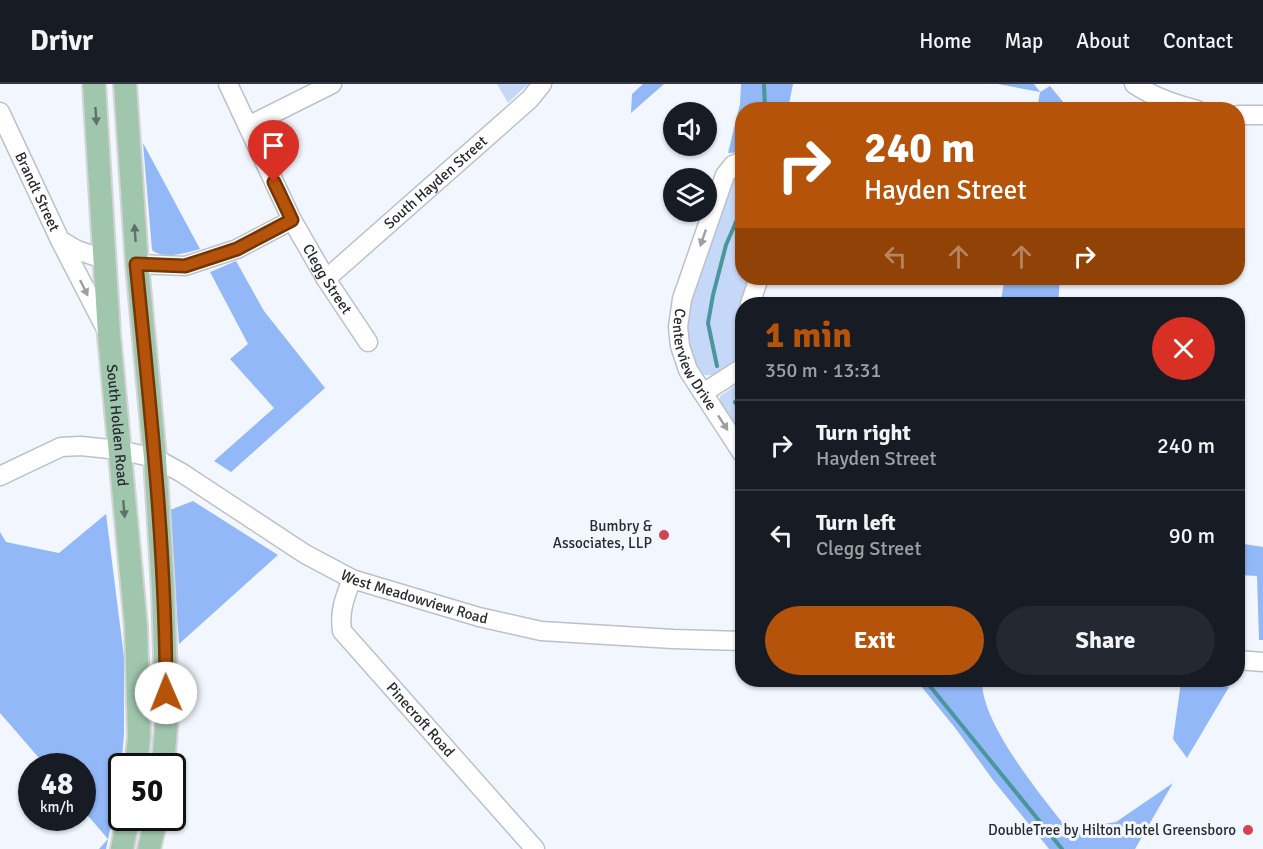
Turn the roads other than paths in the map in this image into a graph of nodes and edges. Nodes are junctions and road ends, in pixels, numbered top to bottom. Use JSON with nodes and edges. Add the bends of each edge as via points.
{"nodes":[{"id":1,"x":94,"y":84,"type":"edge"},
{"id":2,"x":125,"y":84,"type":"edge"},
{"id":3,"x":228,"y":84,"type":"edge"},
{"id":4,"x":332,"y":84,"type":"edge"},
{"id":5,"x":542,"y":84,"type":"edge"},
{"id":6,"x":1134,"y":84,"type":"edge"},
{"id":7,"x":1169,"y":102,"type":"edge"},
{"id":8,"x":0,"y":112,"type":"edge"},
{"id":9,"x":1245,"y":115,"type":"edge"},
{"id":10,"x":1263,"y":115,"type":"edge"},
{"id":11,"x":248,"y":126,"type":"junction"},
{"id":12,"x":735,"y":164,"type":"edge"},
{"id":13,"x":292,"y":220,"type":"junction"},
{"id":14,"x":60,"y":240,"type":"junction"},
{"id":15,"x":103,"y":259,"type":"junction"},
{"id":16,"x":136,"y":264,"type":"junction"},
{"id":17,"x":326,"y":279,"type":"junction"},
{"id":18,"x":109,"y":335,"type":"junction"},
{"id":19,"x":368,"y":342,"type":"dead end"},
{"id":20,"x":735,"y":372,"type":"edge"},
{"id":21,"x":703,"y":393,"type":"junction"},
{"id":22,"x":735,"y":442,"type":"edge"},
{"id":23,"x":119,"y":450,"type":"junction"},
{"id":24,"x":155,"y":458,"type":"junction"},
{"id":25,"x":0,"y":476,"type":"edge"},
{"id":26,"x":352,"y":579,"type":"junction"},
{"id":27,"x":735,"y":640,"type":"edge"},
{"id":28,"x":1245,"y":661,"type":"edge"},
{"id":29,"x":1263,"y":662,"type":"edge"},
{"id":30,"x":137,"y":753,"type":"edge"},
{"id":31,"x":164,"y":753,"type":"edge"},
{"id":32,"x":125,"y":831,"type":"edge"},
{"id":33,"x":153,"y":831,"type":"edge"},
{"id":34,"x":122,"y":849,"type":"edge"},
{"id":35,"x":149,"y":849,"type":"edge"},
{"id":36,"x":535,"y":849,"type":"edge"}],
"edges":[{"from":1,"to":15,"type":"main road","name":"South Holden Road","one_way":true},
{"from":16,"to":2,"type":"main road","one_way":true},
{"from":3,"to":11,"type":"street","name":"Clegg Street"},
{"from":4,"to":11,"type":"street"},
{"from":5,"to":17,"type":"street","name":"South Hayden Street","via":[[514,114]]},
{"from":6,"to":7,"type":"street"},
{"from":8,"to":14,"type":"street","name":"Brandt Street"},
{"from":9,"to":10,"type":"street"},
{"from":11,"to":13,"type":"street","name":"Clegg Street"},
{"from":12,"to":21,"type":"street","name":"Centerview Drive","one_way":true,"via":[[725,175],[679,311],[683,357]]},
{"from":13,"to":16,"type":"street","via":[[237,249],[185,266]]},
{"from":13,"to":17,"type":"street","name":"Clegg Street"},
{"from":14,"to":15,"type":"street","name":"Brandt Street"},
{"from":14,"to":18,"type":"street","name":"Brandt Street","one_way":true},
{"from":15,"to":18,"type":"main road","name":"South Holden Road"},
{"from":16,"to":24,"type":"main road"},
{"from":17,"to":19,"type":"street","name":"Clegg Street"},
{"from":18,"to":23,"type":"main road","name":"South Holden Road"},
{"from":20,"to":21,"type":"street"},
{"from":21,"to":22,"type":"street","name":"Centerview Drive","one_way":true},
{"from":23,"to":24,"type":"street","name":"West Meadowview Road"},
{"from":23,"to":25,"type":"street","name":"West Meadowview Road","via":[[61,447]]},
{"from":23,"to":30,"type":"main road","name":"South Holden Road","one_way":true,"via":[[136,627]]},
{"from":24,"to":26,"type":"street","name":"West Meadowview Road","via":[[305,554]]},
{"from":24,"to":31,"type":"main road","via":[[166,671]]},
{"from":26,"to":27,"type":"street","name":"West Meadowview Road","via":[[541,631]]},
{"from":26,"to":36,"type":"street","name":"Pinecroft Road","via":[[342,603],[342,631]]},
{"from":28,"to":29,"type":"street"},
{"from":32,"to":34,"type":"main road"},
{"from":33,"to":35,"type":"main road"}]}
